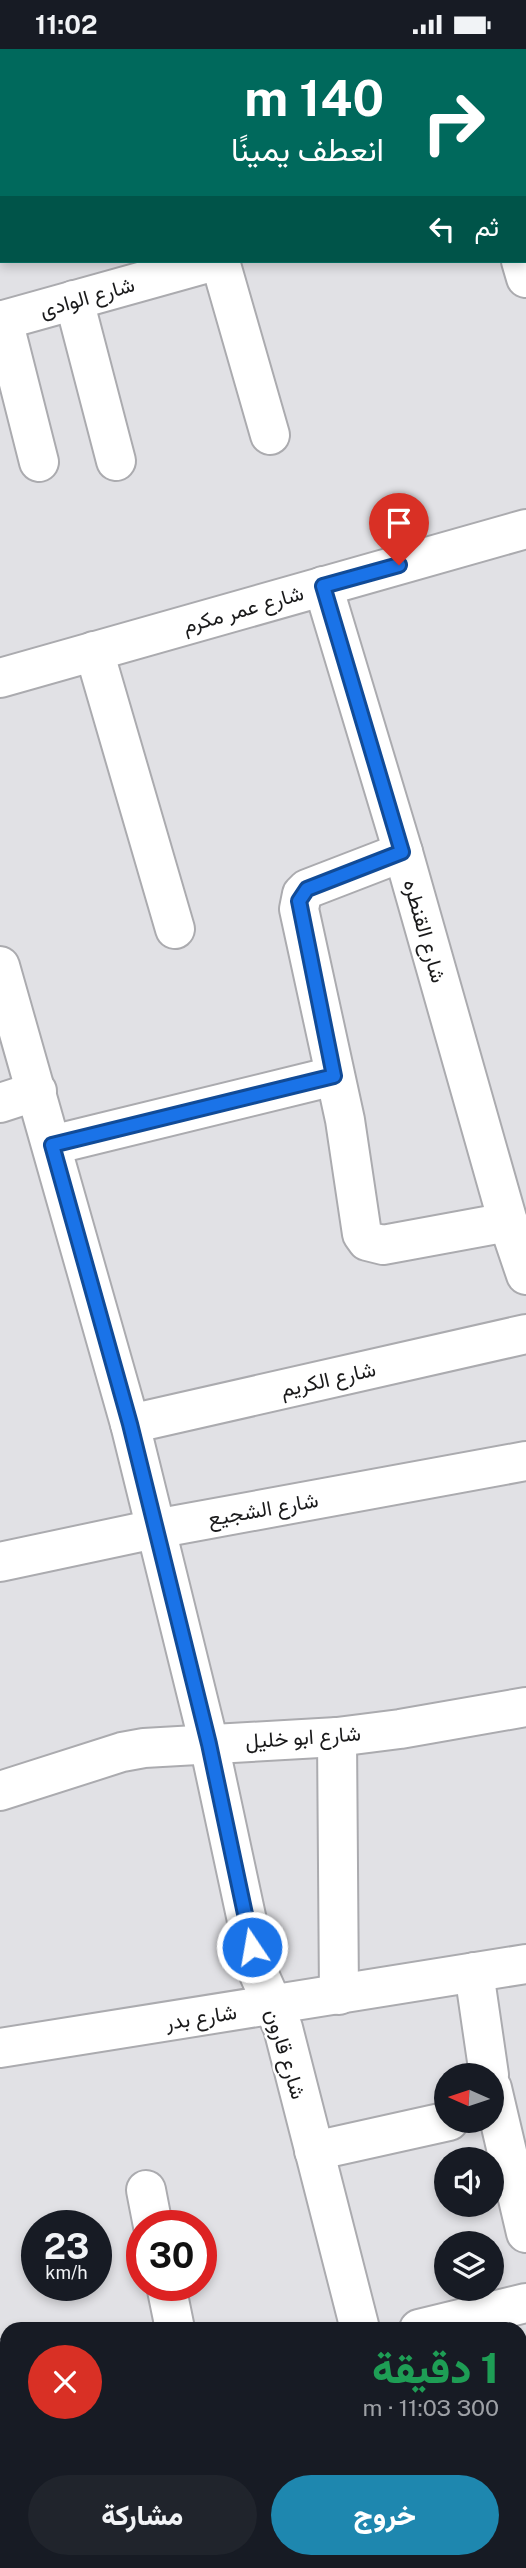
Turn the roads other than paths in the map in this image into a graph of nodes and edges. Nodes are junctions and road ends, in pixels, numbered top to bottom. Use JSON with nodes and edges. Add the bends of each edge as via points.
{"nodes":[{"id":1,"x":210,"y":263,"type":"edge"},
{"id":2,"x":218,"y":263,"type":"edge"},
{"id":3,"x":74,"y":300,"type":"junction"},
{"id":4,"x":2,"y":321,"type":"edge"},
{"id":5,"x":270,"y":435,"type":"dead end"},
{"id":6,"x":116,"y":461,"type":"dead end"},
{"id":7,"x":39,"y":462,"type":"dead end"},
{"id":8,"x":526,"y":529,"type":"edge"},
{"id":9,"x":323,"y":586,"type":"junction"},
{"id":10,"x":94,"y":651,"type":"junction"},
{"id":11,"x":0,"y":678,"type":"edge"},
{"id":12,"x":402,"y":852,"type":"junction"},
{"id":13,"x":175,"y":929,"type":"dead end"},
{"id":14,"x":0,"y":966,"type":"edge"},
{"id":15,"x":334,"y":1076,"type":"junction"},
{"id":16,"x":37,"y":1091,"type":"junction"},
{"id":17,"x":0,"y":1103,"type":"edge"},
{"id":18,"x":52,"y":1145,"type":"junction"},
{"id":19,"x":508,"y":1222,"type":"junction"},
{"id":20,"x":526,"y":1275,"type":"edge"},
{"id":21,"x":526,"y":1334,"type":"edge"},
{"id":22,"x":130,"y":1424,"type":"junction"},
{"id":23,"x":526,"y":1461,"type":"edge"},
{"id":24,"x":155,"y":1529,"type":"junction"},
{"id":25,"x":0,"y":1562,"type":"edge"},
{"id":26,"x":526,"y":1707,"type":"edge"},
{"id":27,"x":337,"y":1737,"type":"junction"},
{"id":28,"x":209,"y":1744,"type":"junction"},
{"id":29,"x":0,"y":1791,"type":"edge"},
{"id":30,"x":526,"y":1964,"type":"edge"},
{"id":31,"x":474,"y":1972,"type":"junction"},
{"id":32,"x":339,"y":1995,"type":"junction"},
{"id":33,"x":273,"y":2006,"type":"junction"},
{"id":34,"x":0,"y":2048,"type":"edge"},
{"id":35,"x":487,"y":2063,"type":"edge"},
{"id":36,"x":434,"y":2124,"type":"edge"},
{"id":37,"x":501,"y":2133,"type":"edge"},
{"id":38,"x":314,"y":2151,"type":"junction"},
{"id":39,"x":526,"y":2233,"type":"edge"},
{"id":40,"x":169,"y":2301,"type":"edge"},
{"id":41,"x":526,"y":2303,"type":"edge"},
{"id":42,"x":174,"y":2322,"type":"edge"},
{"id":43,"x":358,"y":2322,"type":"edge"},
{"id":44,"x":450,"y":2322,"type":"edge"}],
"edges":[{"from":1,"to":3,"type":"street","name":"شارع الوادى"},
{"from":2,"to":5,"type":"street"},
{"from":3,"to":4,"type":"street","name":"شارع الوادى"},
{"from":3,"to":6,"type":"street"},
{"from":4,"to":7,"type":"street"},
{"from":8,"to":9,"type":"street","name":"شارع عمر مكرم"},
{"from":9,"to":10,"type":"street","name":"شارع عمر مكرم"},
{"from":9,"to":12,"type":"street","name":"شارع القنطره"},
{"from":10,"to":11,"type":"street","name":"شارع عمر مكرم"},
{"from":10,"to":13,"type":"street"},
{"from":12,"to":15,"type":"street","via":[[307,889],[299,901]]},
{"from":12,"to":19,"type":"street","name":"شارع القنطره"},
{"from":14,"to":16,"type":"street","name":"شارع قارون"},
{"from":15,"to":18,"type":"street"},
{"from":15,"to":19,"type":"street","via":[[362,1234],[367,1241],[383,1245]]},
{"from":16,"to":17,"type":"street"},
{"from":16,"to":18,"type":"street","name":"شارع قارون"},
{"from":18,"to":22,"type":"street","name":"شارع قارون"},
{"from":19,"to":20,"type":"street","name":"شارع القنطره"},
{"from":21,"to":22,"type":"street","name":"شارع الكريم"},
{"from":22,"to":24,"type":"street","name":"شارع قارون"},
{"from":23,"to":24,"type":"street","name":"شارع الشجيع"},
{"from":24,"to":25,"type":"street","name":"شارع الشجيع"},
{"from":24,"to":28,"type":"street","name":"شارع قارون"},
{"from":26,"to":27,"type":"street","name":"شارع ابو خليل"},
{"from":27,"to":28,"type":"street","name":"شارع ابو خليل"},
{"from":27,"to":32,"type":"street"},
{"from":28,"to":29,"type":"street","name":"شارع ابو خليل","via":[[122,1752]]},
{"from":28,"to":33,"type":"street","name":"شارع قارون","via":[[258,1972]]},
{"from":30,"to":31,"type":"street","name":"شارع بدر"},
{"from":31,"to":32,"type":"street","name":"شارع بدر"},
{"from":31,"to":35,"type":"street"},
{"from":32,"to":33,"type":"street","name":"شارع بدر"},
{"from":33,"to":34,"type":"street","name":"شارع بدر"},
{"from":33,"to":38,"type":"street","name":"شارع قارون","via":[[283,2028]]},
{"from":36,"to":38,"type":"street"},
{"from":37,"to":39,"type":"street"},
{"from":38,"to":43,"type":"street","name":"شارع قارون"},
{"from":40,"to":42,"type":"street"},
{"from":41,"to":44,"type":"street"}]}
